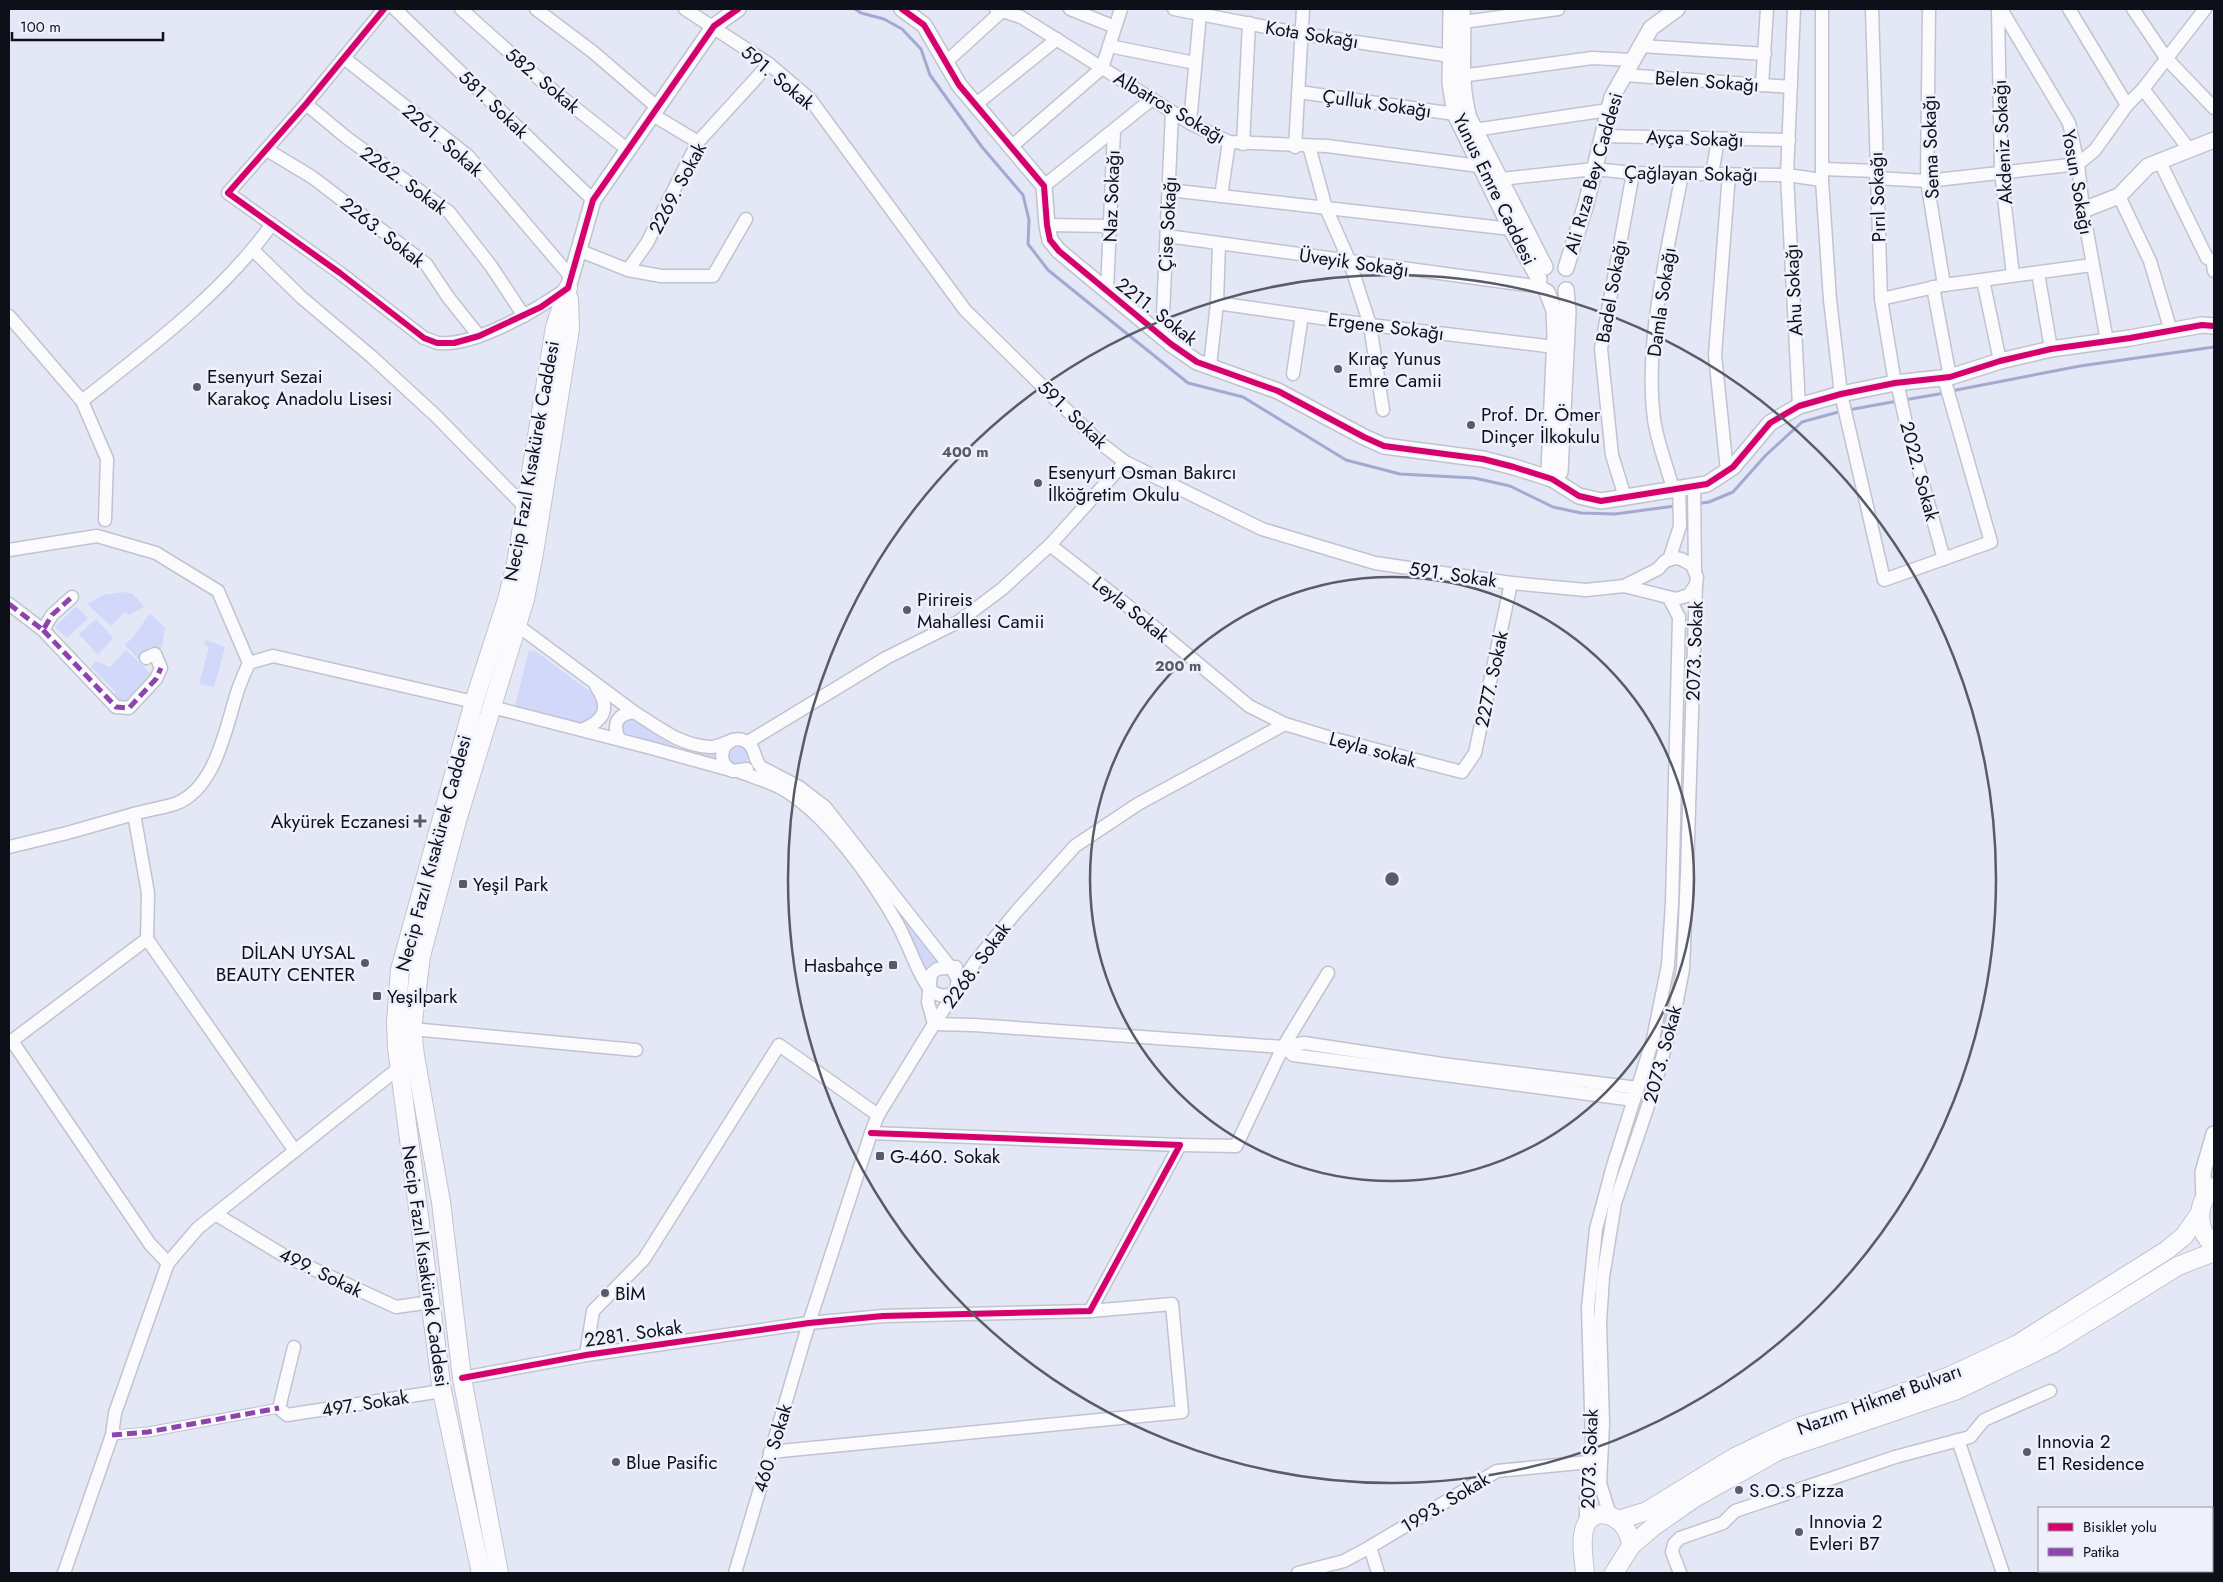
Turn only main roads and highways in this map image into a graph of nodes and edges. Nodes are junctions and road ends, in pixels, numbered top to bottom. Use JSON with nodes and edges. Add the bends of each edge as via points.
{"nodes":[{"id":1,"x":474,"y":702,"type":"junction"},
{"id":2,"x":492,"y":707,"type":"junction"},
{"id":3,"x":415,"y":1056,"type":"junction"},
{"id":4,"x":400,"y":1067,"type":"junction"},
{"id":5,"x":2206,"y":1200,"type":"edge"},
{"id":6,"x":2214,"y":1246,"type":"edge"},
{"id":7,"x":2214,"y":1252,"type":"edge"},
{"id":8,"x":462,"y":1378,"type":"junction"},
{"id":9,"x":442,"y":1390,"type":"junction"},
{"id":10,"x":1614,"y":1518,"type":"junction"},
{"id":11,"x":1631,"y":1546,"type":"junction"},
{"id":12,"x":481,"y":1573,"type":"edge"},
{"id":13,"x":499,"y":1573,"type":"edge"},
{"id":14,"x":1585,"y":1573,"type":"edge"},
{"id":15,"x":1614,"y":1573,"type":"edge"}],
"edges":[{"from":1,"to":2,"type":"main road"},
{"from":1,"to":2,"type":"main road","name":"Necip Fazıl Kısakürek Caddesi","via":[[516,564],[555,327],[570,283],[570,329],[534,553],[525,599]]},
{"from":1,"to":4,"type":"main road","name":"Necip Fazıl Kısakürek Caddesi","via":[[400,970],[396,1022]]},
{"from":2,"to":3,"type":"main road","name":"Necip Fazıl Kısakürek Caddesi","via":[[458,817],[421,956],[412,1029]]},
{"from":3,"to":4,"type":"main road"},
{"from":3,"to":8,"type":"main road","name":"Necip Fazıl Kısakürek Caddesi","via":[[441,1202]]},
{"from":4,"to":9,"type":"main road","name":"Necip Fazıl Kısakürek Caddesi"},
{"from":5,"to":6,"type":"main road","via":[[2204,1235]]},
{"from":5,"to":10,"type":"main road","name":"Nazım Hikmet Bulvarı","via":[[2184,1236],[2167,1250],[2018,1344],[1950,1376],[1768,1440],[1647,1512]]},
{"from":7,"to":11,"type":"main road","name":"Nazım Hikmet Bulvarı","via":[[2178,1266],[2052,1344],[1957,1390],[1778,1451],[1693,1499]]},
{"from":8,"to":9,"type":"main road"},
{"from":8,"to":13,"type":"main road","name":"Necip Fazıl Kısakürek Caddesi"},
{"from":9,"to":12,"type":"main road","name":"Necip Fazıl Kısakürek Caddesi"},
{"from":10,"to":11,"type":"main road","via":[[1626,1526]]},
{"from":10,"to":14,"type":"main road","name":"Nazım Hikmet Bulvarı","via":[[1596,1516],[1586,1524],[1582,1535]]},
{"from":11,"to":15,"type":"main road","name":"Nazım Hikmet Bulvarı"}]}
